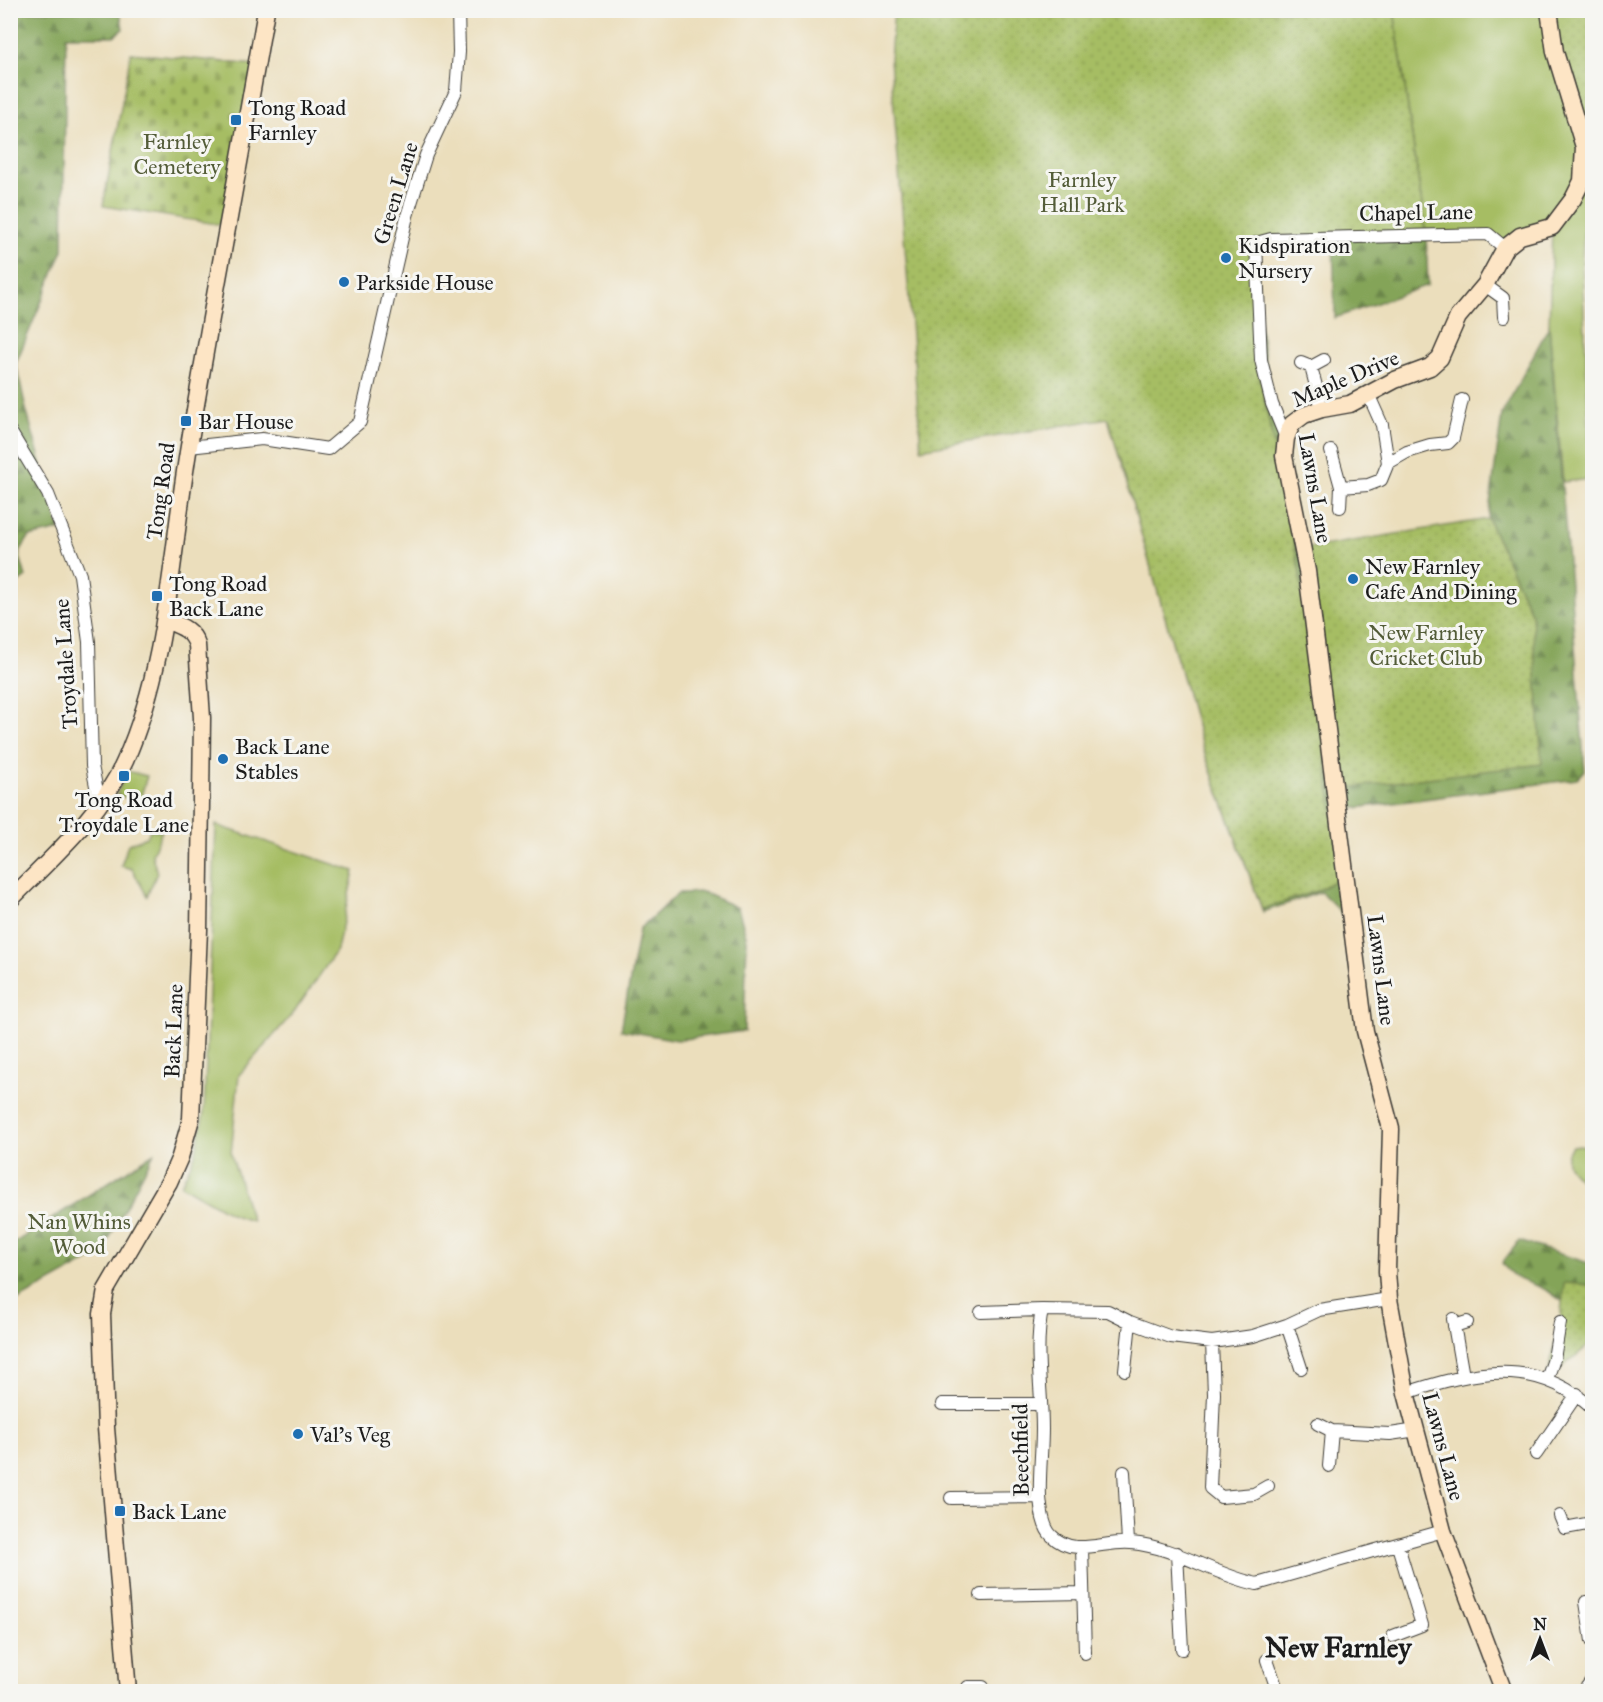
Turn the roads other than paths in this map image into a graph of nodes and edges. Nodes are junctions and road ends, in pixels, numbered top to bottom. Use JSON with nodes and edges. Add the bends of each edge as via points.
{"nodes":[{"id":1,"x":266,"y":10,"type":"edge"},
{"id":2,"x":458,"y":10,"type":"edge"},
{"id":3,"x":1549,"y":10,"type":"edge"},
{"id":4,"x":1256,"y":243,"type":"joint"},
{"id":5,"x":1505,"y":248,"type":"junction"},
{"id":6,"x":1485,"y":285,"type":"junction"},
{"id":7,"x":1504,"y":317,"type":"dead end"},
{"id":8,"x":1324,"y":360,"type":"dead end"},
{"id":9,"x":1370,"y":396,"type":"junction"},
{"id":10,"x":1462,"y":400,"type":"dead end"},
{"id":11,"x":1322,"y":409,"type":"junction"},
{"id":12,"x":10,"y":431,"type":"edge"},
{"id":13,"x":1286,"y":438,"type":"junction"},
{"id":14,"x":189,"y":447,"type":"junction"},
{"id":15,"x":1331,"y":451,"type":"dead end"},
{"id":16,"x":1388,"y":463,"type":"junction"},
{"id":17,"x":1341,"y":487,"type":"junction"},
{"id":18,"x":1340,"y":507,"type":"dead end"},
{"id":19,"x":165,"y":620,"type":"junction"},
{"id":20,"x":99,"y":801,"type":"junction"},
{"id":21,"x":10,"y":900,"type":"edge"},
{"id":22,"x":1389,"y":1299,"type":"junction"},
{"id":23,"x":1042,"y":1310,"type":"junction"},
{"id":24,"x":981,"y":1312,"type":"dead end"},
{"id":25,"x":1130,"y":1322,"type":"junction"},
{"id":26,"x":1467,"y":1322,"type":"dead end"},
{"id":27,"x":1560,"y":1322,"type":"dead end"},
{"id":28,"x":1287,"y":1325,"type":"junction"},
{"id":29,"x":1212,"y":1342,"type":"junction"},
{"id":30,"x":1301,"y":1368,"type":"dead end"},
{"id":31,"x":1125,"y":1370,"type":"dead end"},
{"id":32,"x":1462,"y":1376,"type":"junction"},
{"id":33,"x":1547,"y":1379,"type":"junction"},
{"id":34,"x":1406,"y":1393,"type":"junction"},
{"id":35,"x":1577,"y":1395,"type":"junction"},
{"id":36,"x":942,"y":1404,"type":"dead end"},
{"id":37,"x":1041,"y":1404,"type":"junction"},
{"id":38,"x":1593,"y":1408,"type":"edge"},
{"id":39,"x":1318,"y":1424,"type":"dead end"},
{"id":40,"x":1417,"y":1430,"type":"junction"},
{"id":41,"x":1332,"y":1431,"type":"junction"},
{"id":42,"x":1536,"y":1454,"type":"dead end"},
{"id":43,"x":1329,"y":1466,"type":"dead end"},
{"id":44,"x":1124,"y":1472,"type":"dead end"},
{"id":45,"x":1268,"y":1486,"type":"dead end"},
{"id":46,"x":1040,"y":1497,"type":"junction"},
{"id":47,"x":951,"y":1498,"type":"dead end"},
{"id":48,"x":1593,"y":1523,"type":"edge"},
{"id":49,"x":1563,"y":1528,"type":"dead end"},
{"id":50,"x":1443,"y":1532,"type":"junction"},
{"id":51,"x":1128,"y":1542,"type":"junction"},
{"id":52,"x":1398,"y":1546,"type":"junction"},
{"id":53,"x":1082,"y":1548,"type":"junction"},
{"id":54,"x":1177,"y":1553,"type":"junction"},
{"id":55,"x":1083,"y":1593,"type":"junction"},
{"id":56,"x":981,"y":1595,"type":"dead end"},
{"id":57,"x":1586,"y":1602,"type":"dead end"},
{"id":58,"x":1393,"y":1636,"type":"dead end"},
{"id":59,"x":1593,"y":1641,"type":"edge"},
{"id":60,"x":1182,"y":1649,"type":"dead end"},
{"id":61,"x":1085,"y":1653,"type":"dead end"},
{"id":62,"x":1267,"y":1660,"type":"dead end"},
{"id":63,"x":1593,"y":1680,"type":"edge"},
{"id":64,"x":968,"y":1687,"type":"dead end"},
{"id":65,"x":1275,"y":1691,"type":"edge"},
{"id":66,"x":128,"y":1692,"type":"edge"},
{"id":67,"x":983,"y":1692,"type":"edge"},
{"id":68,"x":1504,"y":1692,"type":"edge"},
{"id":69,"x":1583,"y":1692,"type":"edge"}],
"edges":[{"from":1,"to":14,"type":"street","name":"Tong Road"},
{"from":2,"to":14,"type":"street","name":"Green Lane","via":[[456,92],[426,155],[407,216],[360,422],[328,449],[262,439]]},
{"from":3,"to":5,"type":"street","via":[[1555,52],[1584,147],[1582,181],[1552,227],[1520,236]]},
{"from":4,"to":5,"type":"street","name":"Chapel Lane","via":[[1281,238],[1488,234]]},
{"from":4,"to":13,"type":"street","name":"Lawns Lane","via":[[1261,360]]},
{"from":5,"to":6,"type":"street","name":"Maple Drive"},
{"from":6,"to":7,"type":"street","via":[[1503,298]]},
{"from":6,"to":9,"type":"street","name":"Maple Drive","via":[[1458,317],[1440,358],[1430,367],[1395,380]]},
{"from":8,"to":11,"type":"street","via":[[1306,365]]},
{"from":9,"to":11,"type":"street","name":"Maple Drive"},
{"from":9,"to":16,"type":"street","via":[[1382,425]]},
{"from":10,"to":16,"type":"street","via":[[1453,438],[1448,443],[1407,452]]},
{"from":11,"to":13,"type":"street","name":"Maple Drive","via":[[1292,424]]},
{"from":12,"to":20,"type":"street","name":"Troydale Lane","via":[[48,494],[80,575],[89,642],[92,766]]},
{"from":13,"to":22,"type":"street","name":"Lawns Lane","via":[[1286,473],[1307,571],[1365,1031],[1391,1129]]},
{"from":14,"to":19,"type":"street","name":"Tong Road"},
{"from":15,"to":17,"type":"street"},
{"from":16,"to":17,"type":"street","via":[[1381,480]]},
{"from":17,"to":18,"type":"street"},
{"from":19,"to":20,"type":"street","name":"Tong Road","via":[[151,685],[124,763]]},
{"from":19,"to":66,"type":"street","name":"Back Lane","via":[[186,628],[197,645],[202,718],[199,930],[191,1119],[169,1182],[106,1290],[102,1314],[106,1428]]},
{"from":20,"to":21,"type":"street","name":"Tong Road","via":[[83,826]]},
{"from":22,"to":28,"type":"street","via":[[1319,1310]]},
{"from":22,"to":34,"type":"street","name":"Lawns Lane"},
{"from":23,"to":24,"type":"street"},
{"from":23,"to":25,"type":"street","via":[[1108,1311]]},
{"from":23,"to":37,"type":"street","name":"Beechfield","via":[[1037,1337]]},
{"from":25,"to":29,"type":"street","via":[[1171,1337]]},
{"from":25,"to":31,"type":"street"},
{"from":26,"to":32,"type":"street","via":[[1454,1323]]},
{"from":27,"to":33,"type":"street"},
{"from":28,"to":29,"type":"street","via":[[1253,1336]]},
{"from":28,"to":30,"type":"street"},
{"from":29,"to":45,"type":"street","via":[[1210,1488],[1221,1497],[1254,1494]]},
{"from":32,"to":33,"type":"street","via":[[1504,1371]]},
{"from":32,"to":34,"type":"street"},
{"from":33,"to":35,"type":"street"},
{"from":34,"to":40,"type":"street","name":"Lawns Lane"},
{"from":35,"to":38,"type":"street"},
{"from":35,"to":42,"type":"street"},
{"from":36,"to":37,"type":"street"},
{"from":37,"to":46,"type":"street","name":"Beechfield"},
{"from":39,"to":41,"type":"street"},
{"from":40,"to":41,"type":"street","via":[[1390,1434]]},
{"from":40,"to":50,"type":"street","name":"Lawns Lane"},
{"from":41,"to":43,"type":"street"},
{"from":44,"to":51,"type":"street"},
{"from":46,"to":47,"type":"street"},
{"from":46,"to":53,"type":"street","name":"Beechfield","via":[[1050,1535],[1065,1545]]},
{"from":48,"to":49,"type":"street"},
{"from":50,"to":52,"type":"street","name":"Beechfield"},
{"from":50,"to":68,"type":"street","name":"Lawns Lane"},
{"from":51,"to":53,"type":"street","name":"Beechfield"},
{"from":51,"to":54,"type":"street","name":"Beechfield"},
{"from":52,"to":54,"type":"street","name":"Beechfield","via":[[1257,1584],[1235,1580]]},
{"from":52,"to":58,"type":"street","via":[[1422,1625]]},
{"from":53,"to":55,"type":"street"},
{"from":54,"to":60,"type":"street"},
{"from":55,"to":56,"type":"street"},
{"from":55,"to":61,"type":"street"},
{"from":57,"to":59,"type":"street"},
{"from":62,"to":65,"type":"street"},
{"from":63,"to":69,"type":"street"},
{"from":64,"to":67,"type":"street","via":[[983,1688]]}]}
